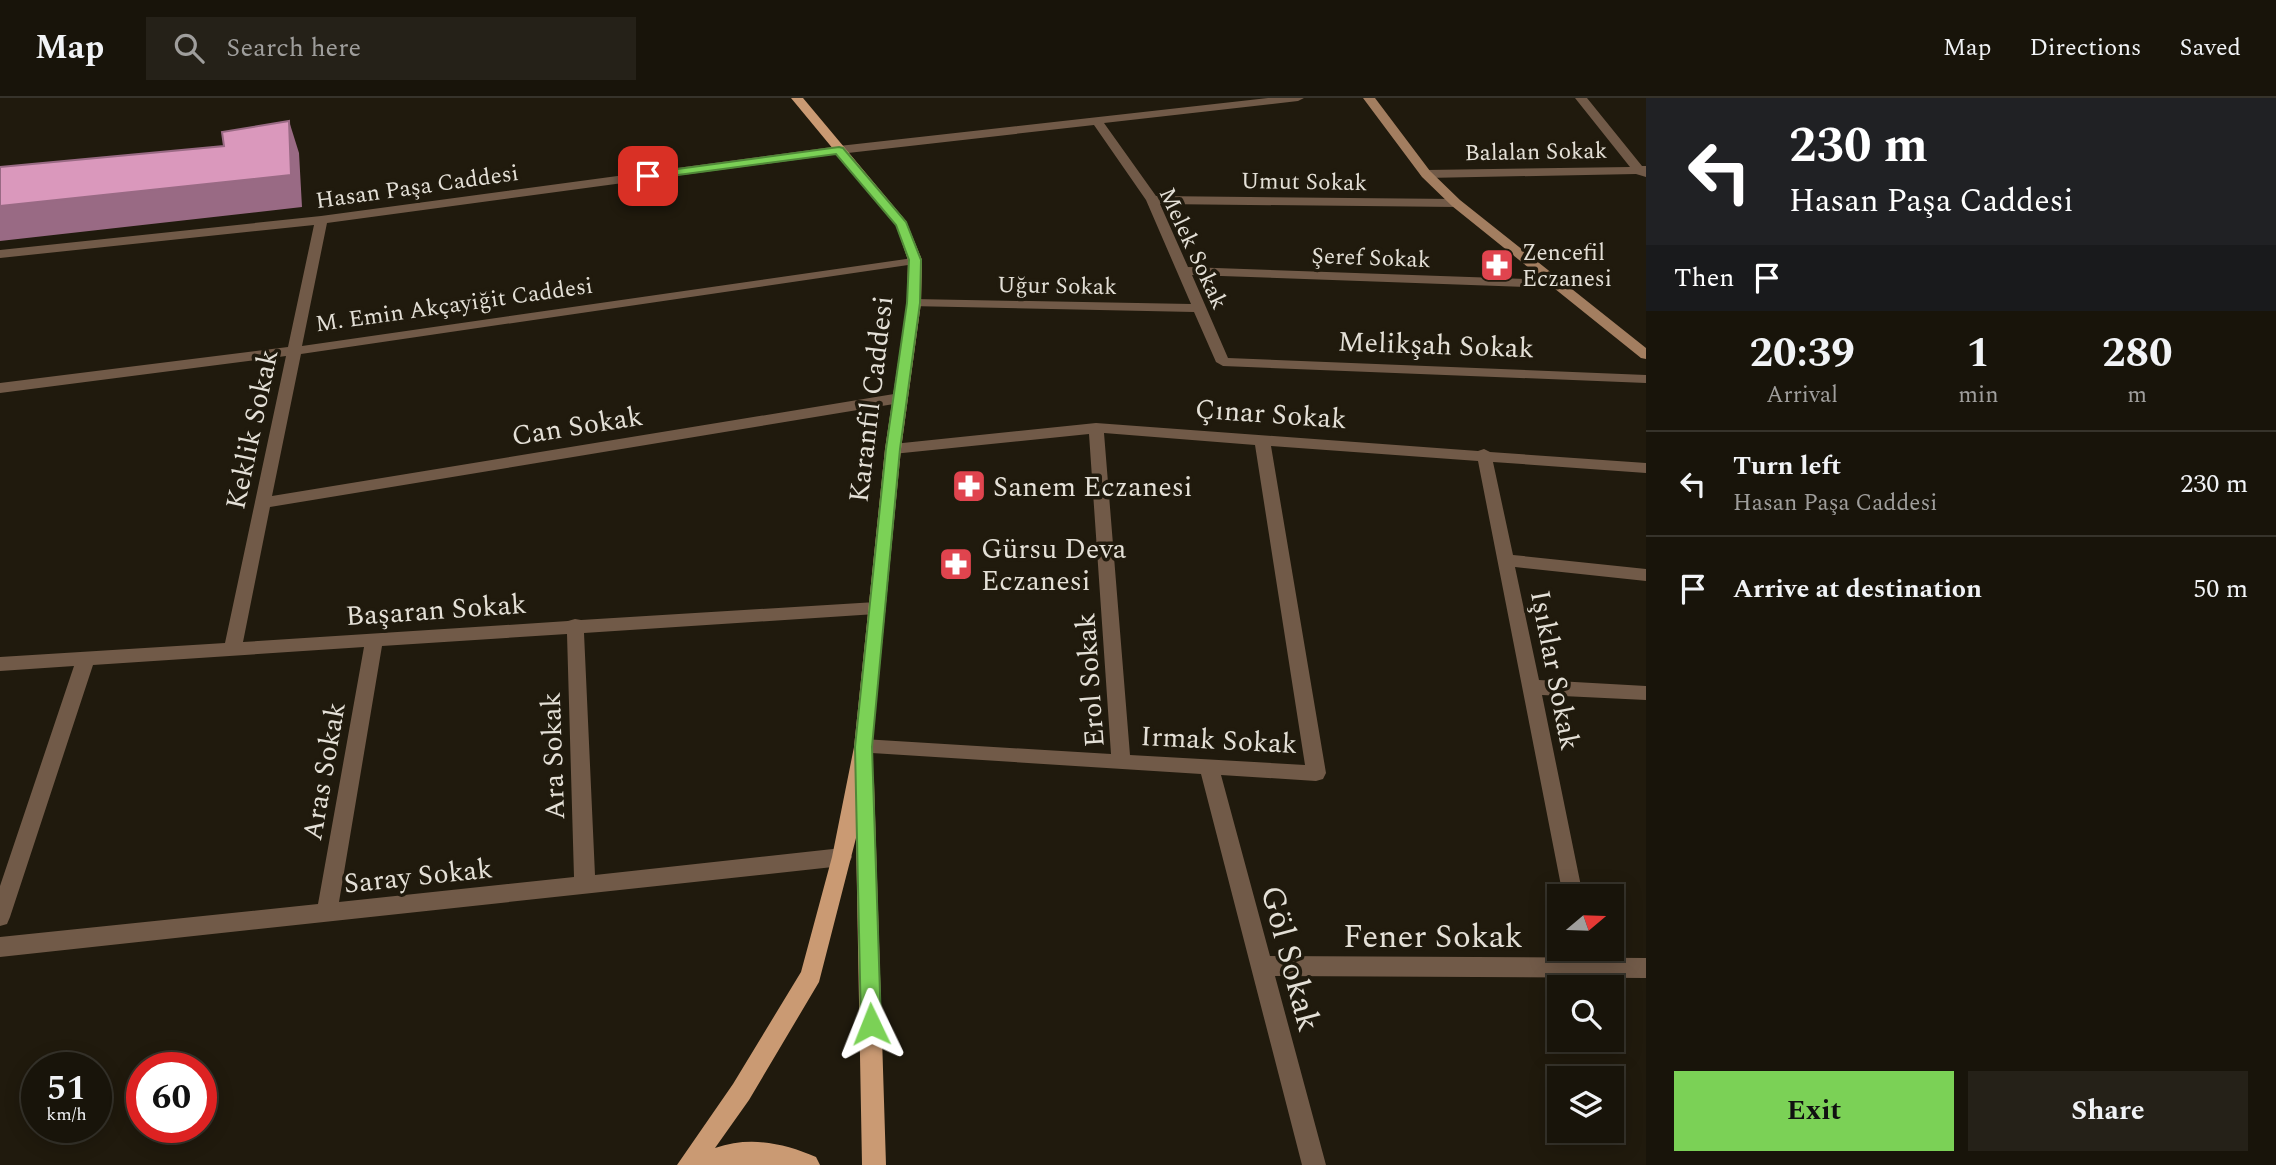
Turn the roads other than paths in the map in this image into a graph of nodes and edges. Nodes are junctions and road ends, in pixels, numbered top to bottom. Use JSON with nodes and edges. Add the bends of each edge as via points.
{"nodes":[{"id":1,"x":797,"y":98,"type":"edge"},
{"id":2,"x":1298,"y":98,"type":"edge"},
{"id":3,"x":1368,"y":98,"type":"edge"},
{"id":4,"x":1581,"y":98,"type":"edge"},
{"id":5,"x":1097,"y":121,"type":"junction"},
{"id":6,"x":839,"y":150,"type":"junction"},
{"id":7,"x":1643,"y":172,"type":"edge"},
{"id":8,"x":1426,"y":174,"type":"junction"},
{"id":9,"x":1152,"y":200,"type":"junction"},
{"id":10,"x":1455,"y":203,"type":"junction"},
{"id":11,"x":321,"y":220,"type":"junction"},
{"id":12,"x":0,"y":254,"type":"edge"},
{"id":13,"x":915,"y":260,"type":"junction"},
{"id":14,"x":1183,"y":271,"type":"junction"},
{"id":15,"x":1557,"y":284,"type":"junction"},
{"id":16,"x":914,"y":303,"type":"junction"},
{"id":17,"x":1199,"y":308,"type":"junction"},
{"id":18,"x":294,"y":351,"type":"junction"},
{"id":19,"x":1646,"y":355,"type":"edge"},
{"id":20,"x":1223,"y":362,"type":"joint"},
{"id":21,"x":1646,"y":379,"type":"edge"},
{"id":22,"x":0,"y":388,"type":"edge"},
{"id":23,"x":900,"y":398,"type":"junction"},
{"id":24,"x":1096,"y":428,"type":"junction"},
{"id":25,"x":1262,"y":438,"type":"junction"},
{"id":26,"x":893,"y":449,"type":"junction"},
{"id":27,"x":1484,"y":454,"type":"junction"},
{"id":28,"x":1646,"y":468,"type":"edge"},
{"id":29,"x":263,"y":503,"type":"junction"},
{"id":30,"x":1506,"y":560,"type":"junction"},
{"id":31,"x":1646,"y":575,"type":"edge"},
{"id":32,"x":876,"y":608,"type":"junction"},
{"id":33,"x":575,"y":625,"type":"junction"},
{"id":34,"x":374,"y":640,"type":"junction"},
{"id":35,"x":233,"y":648,"type":"junction"},
{"id":36,"x":86,"y":658,"type":"junction"},
{"id":37,"x":0,"y":664,"type":"edge"},
{"id":38,"x":1531,"y":687,"type":"junction"},
{"id":39,"x":1646,"y":693,"type":"edge"},
{"id":40,"x":863,"y":747,"type":"junction"},
{"id":41,"x":1121,"y":761,"type":"junction"},
{"id":42,"x":1209,"y":766,"type":"junction"},
{"id":43,"x":842,"y":857,"type":"junction"},
{"id":44,"x":1571,"y":884,"type":"edge"},
{"id":45,"x":584,"y":885,"type":"junction"},
{"id":46,"x":327,"y":912,"type":"junction"},
{"id":47,"x":0,"y":917,"type":"edge"},
{"id":48,"x":0,"y":947,"type":"edge"},
{"id":49,"x":1547,"y":959,"type":"edge"},
{"id":50,"x":1604,"y":961,"type":"edge"},
{"id":51,"x":1262,"y":966,"type":"junction"},
{"id":52,"x":1646,"y":968,"type":"edge"},
{"id":53,"x":689,"y":1165,"type":"edge"},
{"id":54,"x":705,"y":1165,"type":"edge"},
{"id":55,"x":808,"y":1165,"type":"edge"},
{"id":56,"x":874,"y":1165,"type":"edge"},
{"id":57,"x":1314,"y":1165,"type":"edge"}],
"edges":[{"from":1,"to":6,"type":"main road","name":"Karanfil Caddesi"},
{"from":2,"to":5,"type":"street","name":"Hasan Paşa Caddesi"},
{"from":3,"to":8,"type":"main road"},
{"from":4,"to":7,"type":"street"},
{"from":5,"to":6,"type":"street","name":"Hasan Paşa Caddesi"},
{"from":5,"to":9,"type":"street","name":"Melek Sokak"},
{"from":6,"to":11,"type":"street","name":"Hasan Paşa Caddesi"},
{"from":6,"to":13,"type":"main road","name":"Karanfil Caddesi","via":[[902,224]]},
{"from":7,"to":8,"type":"street","name":"Balalan Sokak"},
{"from":8,"to":10,"type":"main road"},
{"from":9,"to":10,"type":"street","name":"Umut Sokak"},
{"from":9,"to":14,"type":"street","name":"Melek Sokak"},
{"from":10,"to":15,"type":"main road"},
{"from":11,"to":12,"type":"street","name":"Hasan Paşa Caddesi"},
{"from":11,"to":18,"type":"street","name":"Keklik Sokak"},
{"from":13,"to":16,"type":"main road","name":"Karanfil Caddesi"},
{"from":13,"to":18,"type":"street","name":"M. Emin Akçayiğit Caddesi"},
{"from":14,"to":15,"type":"street","name":"Şeref Sokak"},
{"from":14,"to":17,"type":"street","name":"Melek Sokak"},
{"from":15,"to":19,"type":"main road"},
{"from":16,"to":17,"type":"street","name":"Uğur Sokak"},
{"from":16,"to":23,"type":"main road","name":"Karanfil Caddesi"},
{"from":17,"to":20,"type":"street","name":"Melek Sokak"},
{"from":18,"to":22,"type":"street","name":"M. Emin Akçayiğit Caddesi"},
{"from":18,"to":29,"type":"street","name":"Keklik Sokak"},
{"from":20,"to":21,"type":"street","name":"Melikşah Sokak"},
{"from":23,"to":26,"type":"main road","name":"Karanfil Caddesi"},
{"from":23,"to":29,"type":"street","name":"Can Sokak"},
{"from":24,"to":25,"type":"street","name":"Çınar Sokak"},
{"from":24,"to":26,"type":"street","name":"Çınar Sokak"},
{"from":24,"to":41,"type":"street","name":"Erol Sokak"},
{"from":25,"to":27,"type":"street","name":"Çınar Sokak"},
{"from":25,"to":42,"type":"street","name":"Irmak Sokak","via":[[1316,773]]},
{"from":26,"to":32,"type":"main road","name":"Karanfil Caddesi"},
{"from":27,"to":28,"type":"street","name":"Çınar Sokak"},
{"from":27,"to":30,"type":"street","name":"Işıklar Sokak"},
{"from":29,"to":35,"type":"street","name":"Keklik Sokak"},
{"from":30,"to":31,"type":"street"},
{"from":30,"to":38,"type":"street","name":"Işıklar Sokak"},
{"from":32,"to":33,"type":"street","name":"Başaran Sokak"},
{"from":32,"to":40,"type":"main road","name":"Karanfil Caddesi"},
{"from":33,"to":34,"type":"street","name":"Başaran Sokak"},
{"from":33,"to":45,"type":"street","name":"Ara Sokak"},
{"from":34,"to":35,"type":"street","name":"Başaran Sokak"},
{"from":34,"to":46,"type":"street","name":"Aras Sokak"},
{"from":35,"to":36,"type":"street","name":"Başaran Sokak"},
{"from":36,"to":37,"type":"street","name":"Başaran Sokak"},
{"from":36,"to":47,"type":"street"},
{"from":38,"to":39,"type":"street"},
{"from":38,"to":44,"type":"street","name":"Işıklar Sokak"},
{"from":40,"to":41,"type":"street","name":"Irmak Sokak"},
{"from":40,"to":43,"type":"main road","name":"Karanfil Caddesi"},
{"from":40,"to":56,"type":"main road","name":"Karanfil Caddesi"},
{"from":41,"to":42,"type":"street","name":"Irmak Sokak"},
{"from":42,"to":51,"type":"street","name":"Göl Sokak"},
{"from":43,"to":45,"type":"street","name":"Saray Sokak"},
{"from":43,"to":53,"type":"main road","name":"Karanfil Caddesi","via":[[811,975],[741,1093]]},
{"from":45,"to":46,"type":"street","name":"Saray Sokak"},
{"from":46,"to":48,"type":"street","name":"Saray Sokak"},
{"from":49,"to":51,"type":"street","name":"Fener Sokak"},
{"from":50,"to":52,"type":"street","name":"Fener Sokak"},
{"from":51,"to":57,"type":"street","name":"Göl Sokak"},
{"from":54,"to":55,"type":"main road","via":[[752,1152],[790,1157]]}]}
